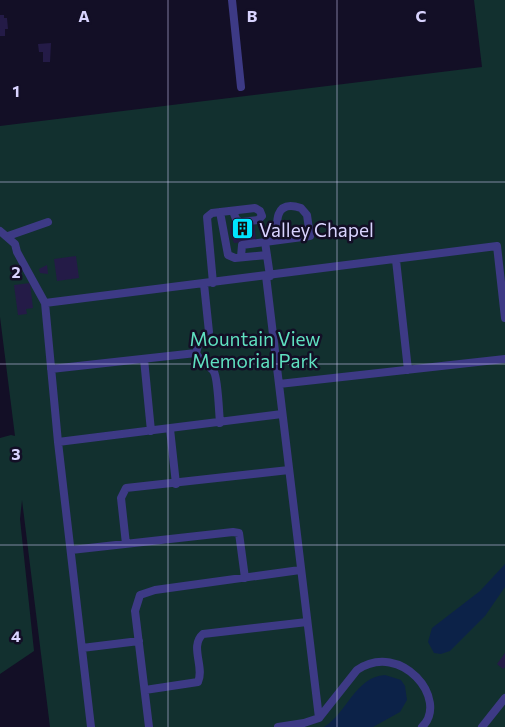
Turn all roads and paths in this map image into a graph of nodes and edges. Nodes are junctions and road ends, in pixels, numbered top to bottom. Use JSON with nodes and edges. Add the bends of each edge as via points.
{"nodes":[{"id":1,"x":232,"y":0,"type":"edge"},
{"id":2,"x":241,"y":87,"type":"dead end"},
{"id":3,"x":233,"y":211,"type":"dead end"},
{"id":4,"x":220,"y":212,"type":"junction"},
{"id":5,"x":48,"y":222,"type":"dead end"},
{"id":6,"x":0,"y":231,"type":"edge"},
{"id":7,"x":8,"y":236,"type":"junction"},
{"id":8,"x":278,"y":240,"type":"junction"},
{"id":9,"x":266,"y":242,"type":"junction"},
{"id":10,"x":267,"y":255,"type":"junction"},
{"id":11,"x":241,"y":258,"type":"junction"},
{"id":12,"x":396,"y":260,"type":"junction"},
{"id":13,"x":268,"y":276,"type":"junction"},
{"id":14,"x":213,"y":283,"type":"junction"},
{"id":15,"x":204,"y":284,"type":"junction"},
{"id":16,"x":45,"y":303,"type":"junction"},
{"id":17,"x":505,"y":318,"type":"edge"},
{"id":18,"x":196,"y":353,"type":"junction"},
{"id":19,"x":144,"y":359,"type":"junction"},
{"id":20,"x":505,"y":359,"type":"edge"},
{"id":21,"x":52,"y":369,"type":"junction"},
{"id":22,"x":408,"y":370,"type":"junction"},
{"id":23,"x":279,"y":384,"type":"junction"},
{"id":24,"x":282,"y":414,"type":"junction"},
{"id":25,"x":220,"y":423,"type":"junction"},
{"id":26,"x":170,"y":429,"type":"junction"},
{"id":27,"x":151,"y":431,"type":"junction"},
{"id":28,"x":58,"y":442,"type":"junction"},
{"id":29,"x":288,"y":470,"type":"junction"},
{"id":30,"x":176,"y":484,"type":"junction"},
{"id":31,"x":126,"y":544,"type":"junction"},
{"id":32,"x":71,"y":550,"type":"junction"},
{"id":33,"x":300,"y":570,"type":"junction"},
{"id":34,"x":245,"y":578,"type":"junction"},
{"id":35,"x":306,"y":622,"type":"junction"},
{"id":36,"x":139,"y":641,"type":"junction"},
{"id":37,"x":82,"y":648,"type":"junction"},
{"id":38,"x":145,"y":690,"type":"junction"},
{"id":39,"x":505,"y":698,"type":"edge"},
{"id":40,"x":318,"y":718,"type":"junction"},
{"id":41,"x":91,"y":727,"type":"edge"},
{"id":42,"x":149,"y":727,"type":"edge"},
{"id":43,"x":278,"y":727,"type":"edge"},
{"id":44,"x":422,"y":727,"type":"edge"},
{"id":45,"x":482,"y":727,"type":"edge"}],
"edges":[{"from":1,"to":2,"type":"lane"},
{"from":3,"to":4,"type":"lane"},
{"from":4,"to":11,"type":"lane","via":[[226,252],[231,257]]},
{"from":4,"to":14,"type":"lane","via":[[209,215],[206,220]]},
{"from":5,"to":7,"type":"lane"},
{"from":6,"to":7,"type":"lane"},
{"from":7,"to":16,"type":"lane","via":[[16,244],[17,252]]},
{"from":8,"to":8,"type":"lane","via":[[310,236],[307,215],[301,208],[290,206],[279,213],[276,220]]},
{"from":8,"to":9,"type":"lane"},
{"from":9,"to":10,"type":"lane"},
{"from":9,"to":11,"type":"lane","via":[[242,245]]},
{"from":10,"to":11,"type":"lane"},
{"from":10,"to":13,"type":"lane"},
{"from":12,"to":13,"type":"lane"},
{"from":12,"to":17,"type":"lane","via":[[497,246]]},
{"from":12,"to":22,"type":"lane"},
{"from":13,"to":14,"type":"lane"},
{"from":13,"to":23,"type":"lane"},
{"from":14,"to":15,"type":"lane"},
{"from":15,"to":16,"type":"lane"},
{"from":15,"to":18,"type":"lane","via":[[209,332],[199,342]]},
{"from":16,"to":21,"type":"lane"},
{"from":18,"to":19,"type":"lane"},
{"from":18,"to":25,"type":"lane","via":[[203,365],[215,374]]},
{"from":19,"to":21,"type":"lane"},
{"from":19,"to":27,"type":"lane"},
{"from":20,"to":22,"type":"lane"},
{"from":21,"to":28,"type":"lane"},
{"from":22,"to":23,"type":"lane"},
{"from":23,"to":24,"type":"lane"},
{"from":24,"to":25,"type":"lane"},
{"from":24,"to":29,"type":"lane"},
{"from":25,"to":26,"type":"lane"},
{"from":26,"to":27,"type":"lane"},
{"from":26,"to":30,"type":"lane"},
{"from":27,"to":28,"type":"lane"},
{"from":28,"to":32,"type":"lane"},
{"from":29,"to":30,"type":"lane"},
{"from":29,"to":33,"type":"lane"},
{"from":30,"to":31,"type":"lane","via":[[126,488],[121,498]]},
{"from":31,"to":32,"type":"lane"},
{"from":31,"to":34,"type":"lane","via":[[239,533]]},
{"from":32,"to":37,"type":"lane"},
{"from":33,"to":34,"type":"lane"},
{"from":33,"to":35,"type":"lane"},
{"from":34,"to":36,"type":"lane","via":[[144,593],[136,605]]},
{"from":35,"to":38,"type":"lane","via":[[204,634],[198,644],[198,682]]},
{"from":35,"to":40,"type":"lane"},
{"from":36,"to":37,"type":"lane"},
{"from":36,"to":38,"type":"lane"},
{"from":37,"to":41,"type":"lane"},
{"from":38,"to":42,"type":"lane"},
{"from":39,"to":45,"type":"lane"},
{"from":40,"to":43,"type":"lane"},
{"from":40,"to":44,"type":"lane","via":[[357,670],[384,661],[406,668],[425,690],[430,712]]}]}
